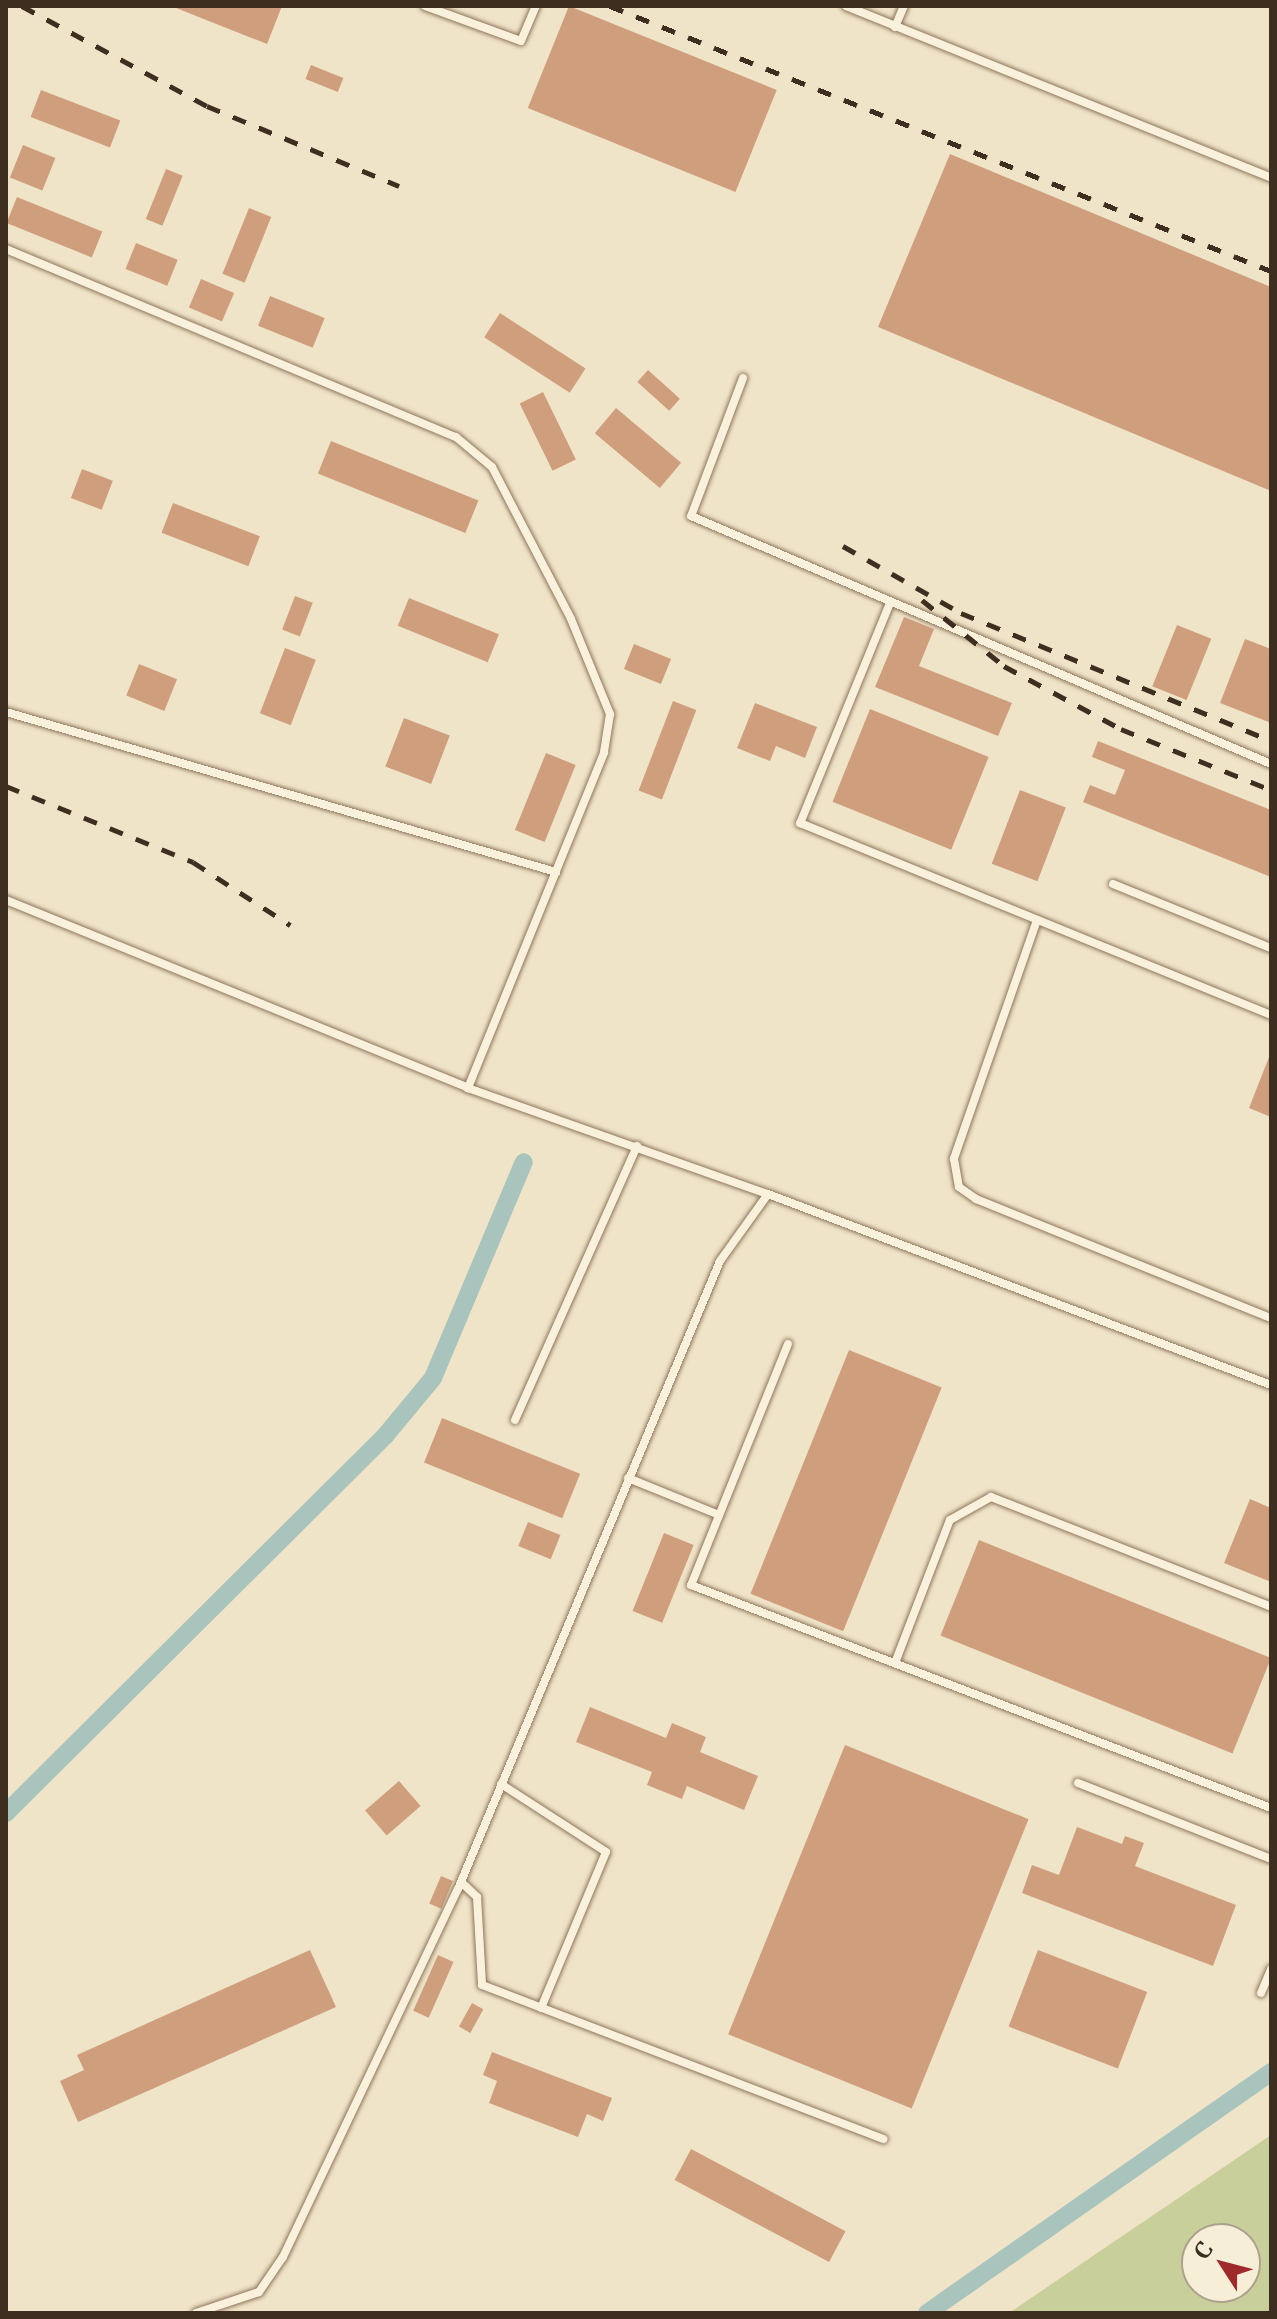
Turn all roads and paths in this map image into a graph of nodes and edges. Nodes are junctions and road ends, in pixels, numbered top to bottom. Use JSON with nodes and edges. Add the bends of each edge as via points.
{"nodes":[{"id":1,"x":425,"y":6,"type":"edge"},
{"id":2,"x":536,"y":6,"type":"edge"},
{"id":3,"x":846,"y":6,"type":"edge"},
{"id":4,"x":904,"y":6,"type":"edge"},
{"id":5,"x":895,"y":27,"type":"junction"},
{"id":6,"x":1271,"y":178,"type":"edge"},
{"id":7,"x":6,"y":249,"type":"edge"},
{"id":8,"x":743,"y":378,"type":"dead end"},
{"id":9,"x":890,"y":603,"type":"junction"},
{"id":10,"x":6,"y":712,"type":"edge"},
{"id":11,"x":1271,"y":764,"type":"edge"},
{"id":12,"x":556,"y":872,"type":"junction"},
{"id":13,"x":1113,"y":884,"type":"dead end"},
{"id":14,"x":6,"y":900,"type":"edge"},
{"id":15,"x":1037,"y":920,"type":"junction"},
{"id":16,"x":1271,"y":948,"type":"edge"},
{"id":17,"x":1271,"y":1015,"type":"edge"},
{"id":18,"x":468,"y":1088,"type":"junction"},
{"id":19,"x":637,"y":1146,"type":"junction"},
{"id":20,"x":768,"y":1194,"type":"junction"},
{"id":21,"x":1271,"y":1318,"type":"edge"},
{"id":22,"x":788,"y":1344,"type":"dead end"},
{"id":23,"x":1271,"y":1385,"type":"edge"},
{"id":24,"x":515,"y":1420,"type":"dead end"},
{"id":25,"x":628,"y":1478,"type":"junction"},
{"id":26,"x":719,"y":1515,"type":"junction"},
{"id":27,"x":1271,"y":1607,"type":"edge"},
{"id":28,"x":895,"y":1663,"type":"junction"},
{"id":29,"x":1078,"y":1783,"type":"dead end"},
{"id":30,"x":501,"y":1784,"type":"junction"},
{"id":31,"x":1271,"y":1808,"type":"edge"},
{"id":32,"x":1271,"y":1859,"type":"edge"},
{"id":33,"x":461,"y":1882,"type":"junction"},
{"id":34,"x":1271,"y":1969,"type":"edge"},
{"id":35,"x":1261,"y":1993,"type":"dead end"},
{"id":36,"x":541,"y":2008,"type":"junction"},
{"id":37,"x":883,"y":2139,"type":"dead end"},
{"id":38,"x":196,"y":2313,"type":"edge"}],
"edges":[{"from":1,"to":2,"type":"lane","via":[[521,41]]},
{"from":3,"to":5,"type":"lane"},
{"from":4,"to":5,"type":"lane"},
{"from":5,"to":6,"type":"lane"},
{"from":7,"to":12,"type":"lane","via":[[456,437],[492,467],[571,619],[610,714],[604,753]]},
{"from":8,"to":9,"type":"lane","via":[[691,516]]},
{"from":9,"to":11,"type":"lane"},
{"from":9,"to":15,"type":"lane","via":[[800,823]]},
{"from":10,"to":12,"type":"lane"},
{"from":12,"to":18,"type":"lane"},
{"from":13,"to":16,"type":"lane"},
{"from":14,"to":18,"type":"lane"},
{"from":15,"to":17,"type":"lane"},
{"from":15,"to":21,"type":"lane","via":[[954,1159],[959,1187],[976,1199]]},
{"from":18,"to":19,"type":"lane"},
{"from":19,"to":20,"type":"lane"},
{"from":19,"to":24,"type":"lane"},
{"from":20,"to":23,"type":"lane"},
{"from":20,"to":25,"type":"lane","via":[[720,1261]]},
{"from":22,"to":26,"type":"lane"},
{"from":25,"to":26,"type":"lane"},
{"from":25,"to":30,"type":"lane"},
{"from":26,"to":28,"type":"lane","via":[[691,1585]]},
{"from":27,"to":28,"type":"lane","via":[[991,1497],[950,1520]]},
{"from":28,"to":31,"type":"lane"},
{"from":29,"to":32,"type":"lane"},
{"from":30,"to":33,"type":"lane"},
{"from":30,"to":36,"type":"lane","via":[[606,1852]]},
{"from":33,"to":36,"type":"lane","via":[[477,1897],[482,1985]]},
{"from":33,"to":38,"type":"lane","via":[[283,2257],[259,2292]]},
{"from":34,"to":35,"type":"lane"},
{"from":36,"to":37,"type":"lane"}]}
